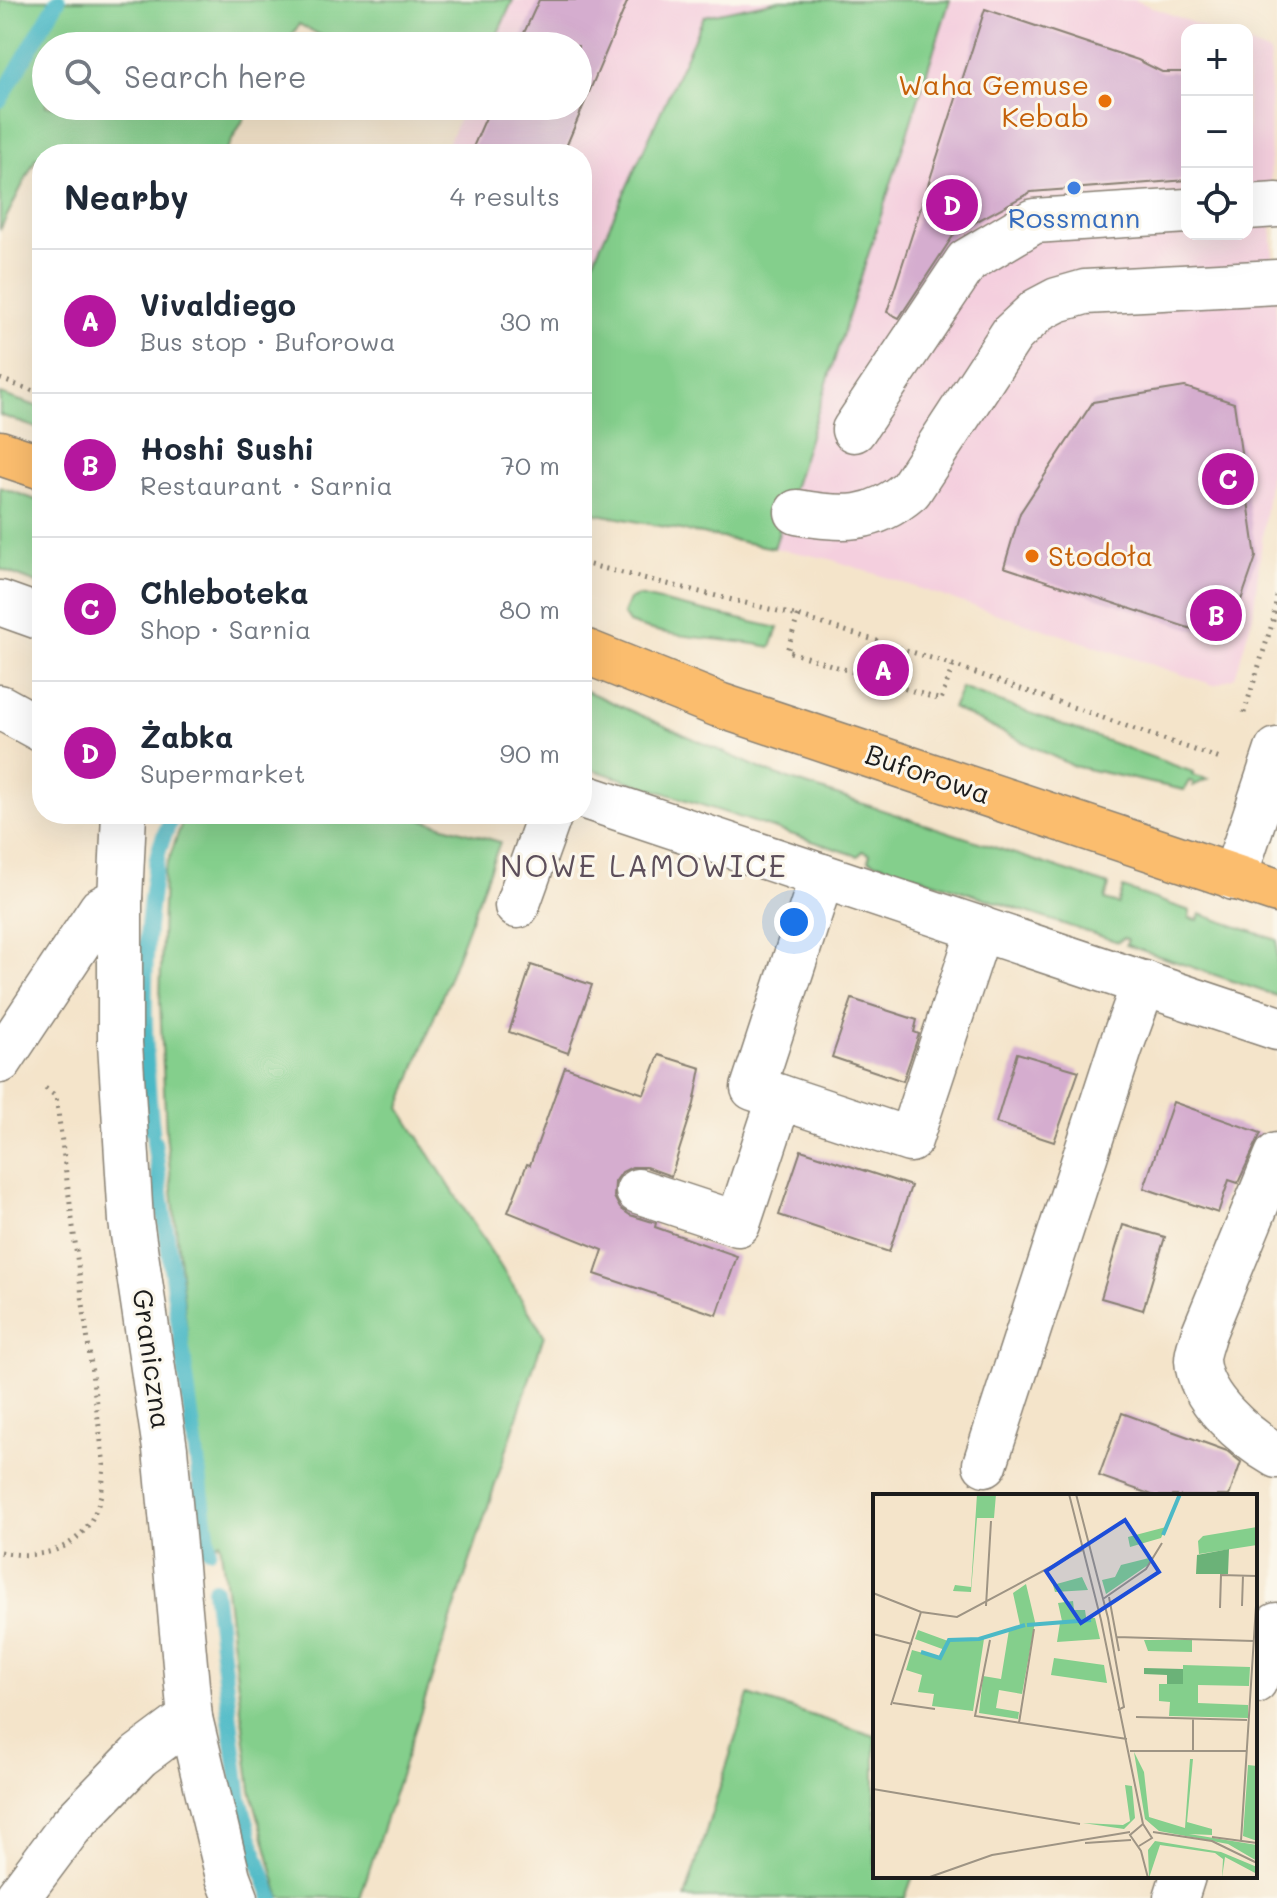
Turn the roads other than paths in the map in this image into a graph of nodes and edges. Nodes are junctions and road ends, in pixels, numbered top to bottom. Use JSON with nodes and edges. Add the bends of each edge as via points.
{"nodes":[{"id":1,"x":1277,"y":205,"type":"edge"},
{"id":2,"x":1253,"y":207,"type":"edge"},
{"id":3,"x":1181,"y":211,"type":"edge"},
{"id":4,"x":1277,"y":282,"type":"edge"},
{"id":5,"x":854,"y":430,"type":"dead end"},
{"id":6,"x":0,"y":453,"type":"edge"},
{"id":7,"x":32,"y":464,"type":"edge"},
{"id":8,"x":797,"y":512,"type":"dead end"},
{"id":9,"x":0,"y":603,"type":"edge"},
{"id":10,"x":32,"y":614,"type":"edge"},
{"id":11,"x":592,"y":654,"type":"edge"},
{"id":12,"x":0,"y":707,"type":"edge"},
{"id":13,"x":32,"y":725,"type":"edge"},
{"id":14,"x":1277,"y":750,"type":"edge"},
{"id":15,"x":592,"y":799,"type":"edge"},
{"id":16,"x":124,"y":824,"type":"edge"},
{"id":17,"x":546,"y":824,"type":"edge"},
{"id":18,"x":822,"y":876,"type":"junction"},
{"id":19,"x":1234,"y":878,"type":"junction"},
{"id":20,"x":1277,"y":891,"type":"edge"},
{"id":21,"x":120,"y":899,"type":"junction"},
{"id":22,"x":517,"y":906,"type":"dead end"},
{"id":23,"x":980,"y":928,"type":"junction"},
{"id":24,"x":1144,"y":983,"type":"junction"},
{"id":25,"x":1277,"y":1028,"type":"edge"},
{"id":26,"x":2,"y":1059,"type":"edge"},
{"id":27,"x":780,"y":1097,"type":"junction"},
{"id":28,"x":1277,"y":1155,"type":"edge"},
{"id":29,"x":638,"y":1191,"type":"dead end"},
{"id":30,"x":1277,"y":1456,"type":"edge"},
{"id":31,"x":985,"y":1464,"type":"dead end"},
{"id":32,"x":1277,"y":1625,"type":"edge"},
{"id":33,"x":1257,"y":1676,"type":"edge"},
{"id":34,"x":190,"y":1718,"type":"junction"},
{"id":35,"x":1182,"y":1878,"type":"edge"},
{"id":36,"x":17,"y":1898,"type":"edge"},
{"id":37,"x":236,"y":1898,"type":"edge"},
{"id":38,"x":1176,"y":1898,"type":"edge"}],
"edges":[{"from":1,"to":2,"type":"street"},
{"from":3,"to":5,"type":"street","via":[[1034,221],[967,261]]},
{"from":4,"to":8,"type":"street","via":[[1085,292],[1057,300],[1012,334],[910,490],[893,505],[838,519]]},
{"from":6,"to":7,"type":"main road"},
{"from":9,"to":10,"type":"street"},
{"from":11,"to":19,"type":"main road","name":"Buforowa","via":[[719,705]]},
{"from":12,"to":13,"type":"street"},
{"from":14,"to":19,"type":"street"},
{"from":15,"to":18,"type":"street"},
{"from":16,"to":21,"type":"street","name":"Graniczna"},
{"from":17,"to":22,"type":"street"},
{"from":18,"to":23,"type":"street"},
{"from":18,"to":27,"type":"street","via":[[753,1088]]},
{"from":19,"to":20,"type":"main road","name":"Buforowa"},
{"from":21,"to":26,"type":"street","via":[[101,909]]},
{"from":21,"to":34,"type":"street","name":"Graniczna","via":[[120,1043],[131,1221],[165,1449]]},
{"from":23,"to":24,"type":"street"},
{"from":23,"to":27,"type":"street","via":[[910,1140]]},
{"from":24,"to":25,"type":"street"},
{"from":24,"to":31,"type":"street"},
{"from":27,"to":29,"type":"street","via":[[738,1224]]},
{"from":28,"to":30,"type":"street","via":[[1197,1359],[1214,1400],[1234,1426]]},
{"from":32,"to":33,"type":"street"},
{"from":34,"to":36,"type":"street","via":[[139,1756],[80,1817]]},
{"from":34,"to":37,"type":"street","name":"Graniczna"},
{"from":35,"to":38,"type":"street"}]}
